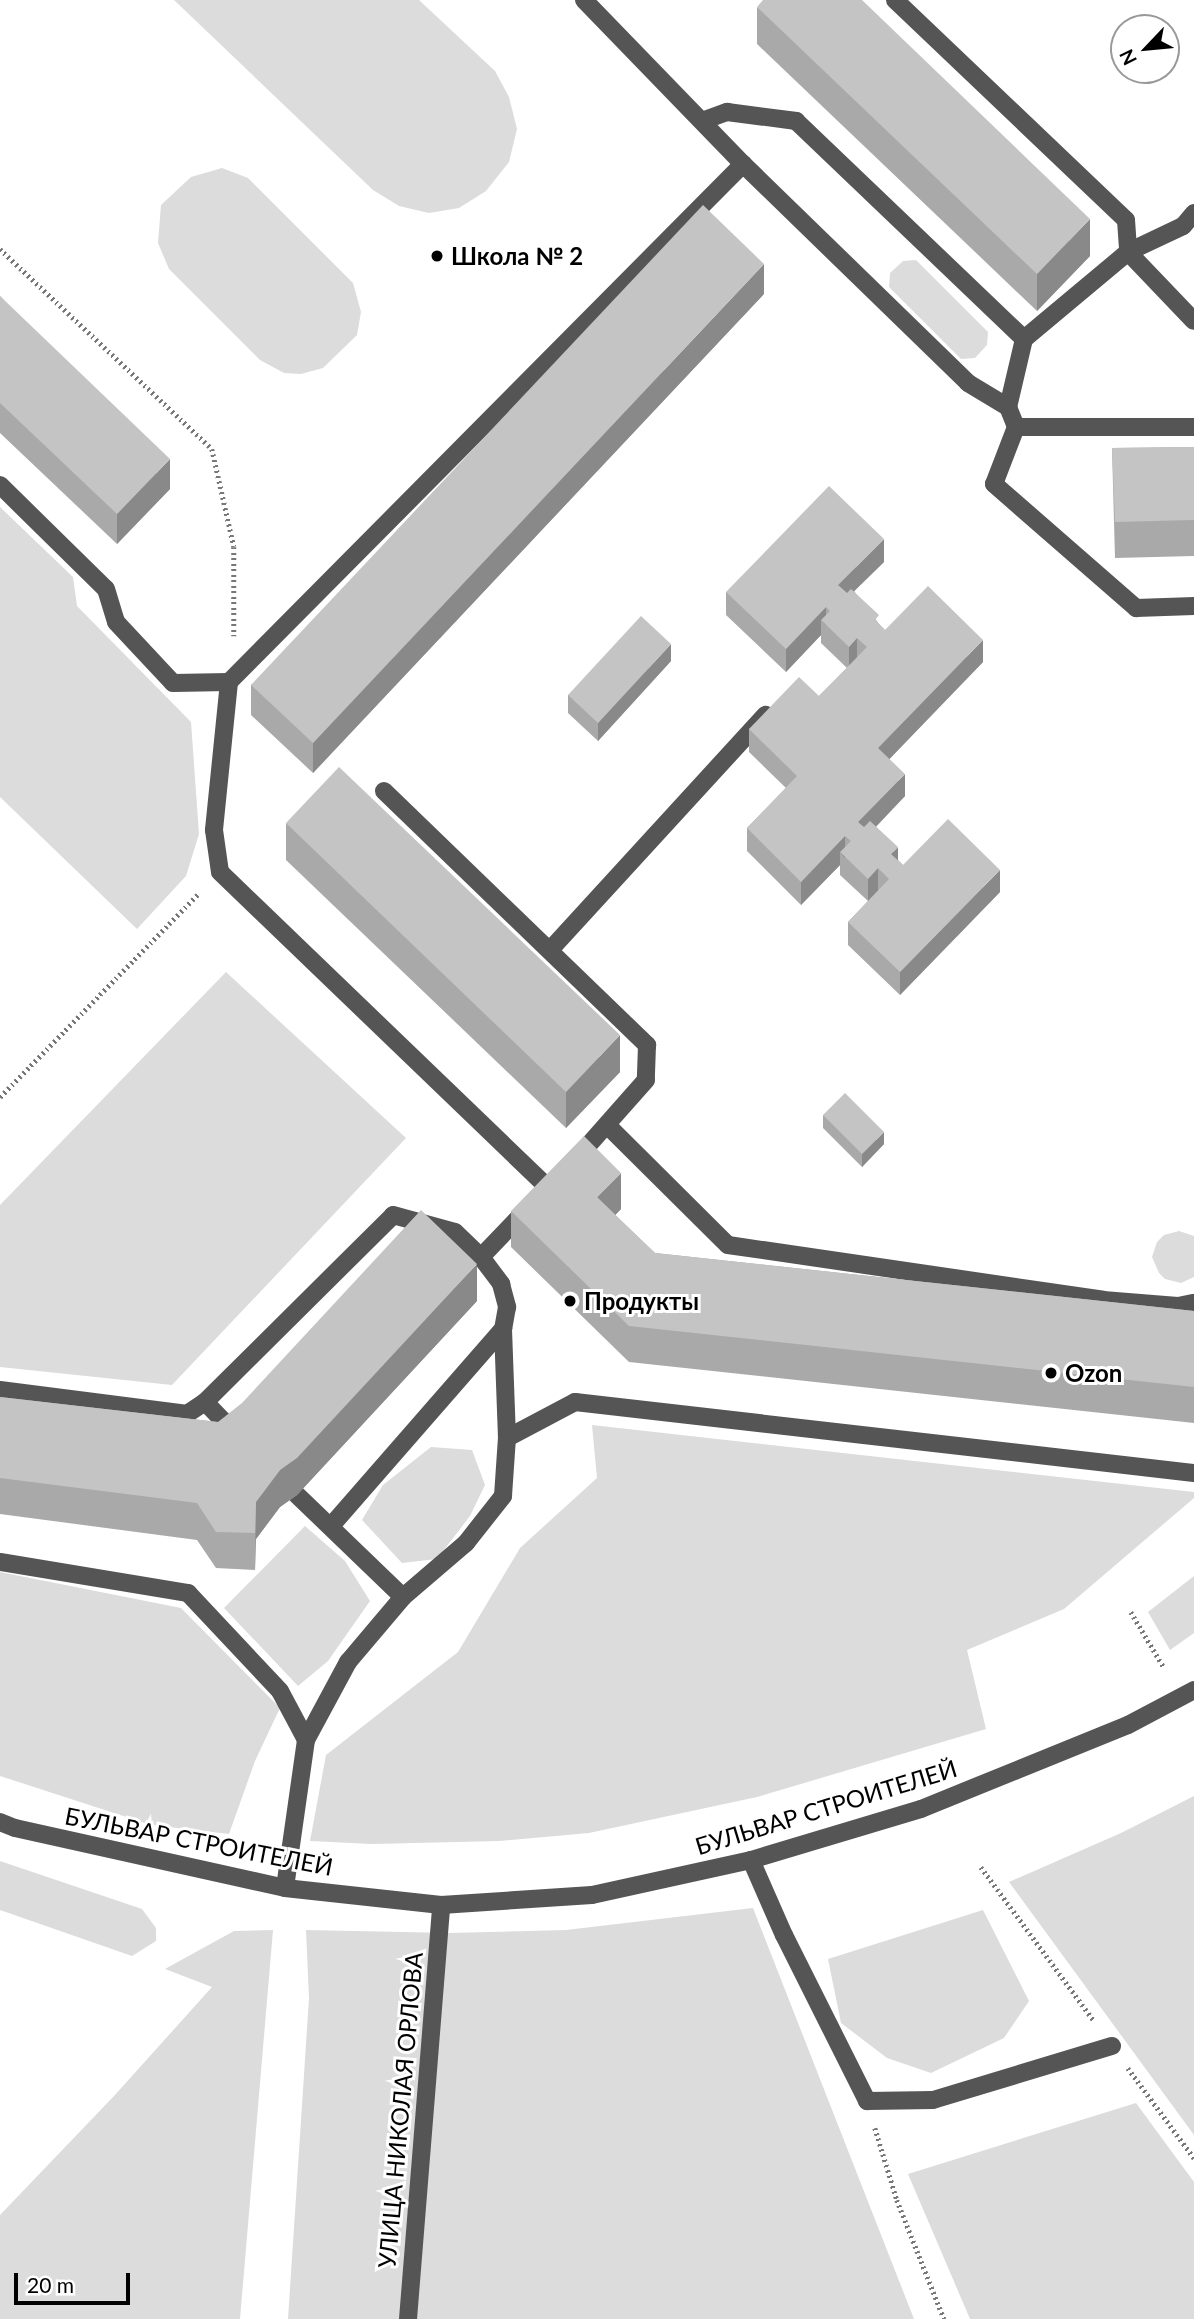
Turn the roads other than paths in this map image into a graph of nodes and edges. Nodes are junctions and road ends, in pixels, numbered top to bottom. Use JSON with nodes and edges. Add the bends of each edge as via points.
{"nodes":[{"id":1,"x":584,"y":0,"type":"edge"},
{"id":2,"x":895,"y":0,"type":"edge"},
{"id":3,"x":702,"y":121,"type":"junction"},
{"id":4,"x":743,"y":164,"type":"junction"},
{"id":5,"x":1194,"y":213,"type":"edge"},
{"id":6,"x":1128,"y":252,"type":"junction"},
{"id":7,"x":1194,"y":321,"type":"edge"},
{"id":8,"x":1024,"y":339,"type":"junction"},
{"id":9,"x":1008,"y":407,"type":"junction"},
{"id":10,"x":1016,"y":427,"type":"junction"},
{"id":11,"x":1194,"y":427,"type":"edge"},
{"id":12,"x":0,"y":485,"type":"edge"},
{"id":13,"x":1194,"y":606,"type":"edge"},
{"id":14,"x":229,"y":682,"type":"junction"},
{"id":15,"x":779,"y":700,"type":"edge"},
{"id":16,"x":384,"y":791,"type":"dead end"},
{"id":17,"x":550,"y":950,"type":"junction"},
{"id":18,"x":607,"y":1125,"type":"junction"},
{"id":19,"x":547,"y":1187,"type":"junction"},
{"id":20,"x":481,"y":1257,"type":"junction"},
{"id":21,"x":1194,"y":1303,"type":"edge"},
{"id":22,"x":503,"y":1329,"type":"junction"},
{"id":23,"x":0,"y":1390,"type":"edge"},
{"id":24,"x":205,"y":1402,"type":"junction"},
{"id":25,"x":507,"y":1438,"type":"junction"},
{"id":26,"x":242,"y":1440,"type":"edge"},
{"id":27,"x":1194,"y":1473,"type":"edge"},
{"id":28,"x":297,"y":1495,"type":"edge"},
{"id":29,"x":331,"y":1526,"type":"junction"},
{"id":30,"x":0,"y":1562,"type":"edge"},
{"id":31,"x":403,"y":1597,"type":"junction"},
{"id":32,"x":1194,"y":1690,"type":"edge"},
{"id":33,"x":306,"y":1740,"type":"junction"},
{"id":34,"x":0,"y":1822,"type":"edge"},
{"id":35,"x":751,"y":1860,"type":"junction"},
{"id":36,"x":285,"y":1888,"type":"junction"},
{"id":37,"x":441,"y":1905,"type":"junction"},
{"id":38,"x":1112,"y":2046,"type":"road end"},
{"id":39,"x":408,"y":2319,"type":"edge"}],
"edges":[{"from":1,"to":3,"type":"street"},
{"from":2,"to":6,"type":"street","via":[[1126,220]]},
{"from":3,"to":4,"type":"street"},
{"from":3,"to":8,"type":"street","via":[[727,112],[796,121]]},
{"from":4,"to":9,"type":"street","via":[[968,383]]},
{"from":4,"to":14,"type":"street"},
{"from":5,"to":6,"type":"street","via":[[1183,226]]},
{"from":6,"to":7,"type":"street"},
{"from":6,"to":8,"type":"street"},
{"from":8,"to":9,"type":"street"},
{"from":9,"to":10,"type":"street"},
{"from":10,"to":11,"type":"street"},
{"from":10,"to":13,"type":"street","via":[[994,484],[1136,608]]},
{"from":12,"to":14,"type":"street","via":[[106,589],[116,622],[173,683]]},
{"from":14,"to":19,"type":"street","via":[[214,830],[220,872]]},
{"from":15,"to":17,"type":"street"},
{"from":16,"to":17,"type":"street"},
{"from":17,"to":18,"type":"street","via":[[647,1045],[646,1080]]},
{"from":18,"to":19,"type":"street"},
{"from":18,"to":21,"type":"street","via":[[728,1245],[1103,1300],[1178,1307]]},
{"from":19,"to":20,"type":"street"},
{"from":20,"to":22,"type":"street","via":[[501,1284],[507,1307]]},
{"from":20,"to":24,"type":"street","via":[[455,1232],[393,1215]]},
{"from":22,"to":25,"type":"street"},
{"from":22,"to":29,"type":"street"},
{"from":23,"to":24,"type":"street","via":[[187,1414]]},
{"from":24,"to":26,"type":"street"},
{"from":25,"to":27,"type":"street","via":[[575,1402]]},
{"from":25,"to":31,"type":"street","via":[[502,1496],[466,1543]]},
{"from":28,"to":29,"type":"street"},
{"from":29,"to":31,"type":"street"},
{"from":30,"to":33,"type":"street","via":[[188,1593],[280,1691]]},
{"from":31,"to":33,"type":"street","via":[[348,1662]]},
{"from":32,"to":35,"type":"street","name":"БУЛЬВАР СТРОИТЕЛЕЙ","via":[[1128,1725],[921,1809]]},
{"from":33,"to":36,"type":"street"},
{"from":34,"to":36,"type":"street","name":"БУЛЬВАР СТРОИТЕЛЕЙ"},
{"from":35,"to":37,"type":"street","name":"БУЛЬВАР СТРОИТЕЛЕЙ","via":[[592,1895]]},
{"from":35,"to":38,"type":"street","via":[[867,2101],[933,2100]]},
{"from":36,"to":37,"type":"street","name":"БУЛЬВАР СТРОИТЕЛЕЙ"},
{"from":37,"to":39,"type":"street","name":"УЛИЦА НИКОЛАЯ ОРЛОВА"}]}
